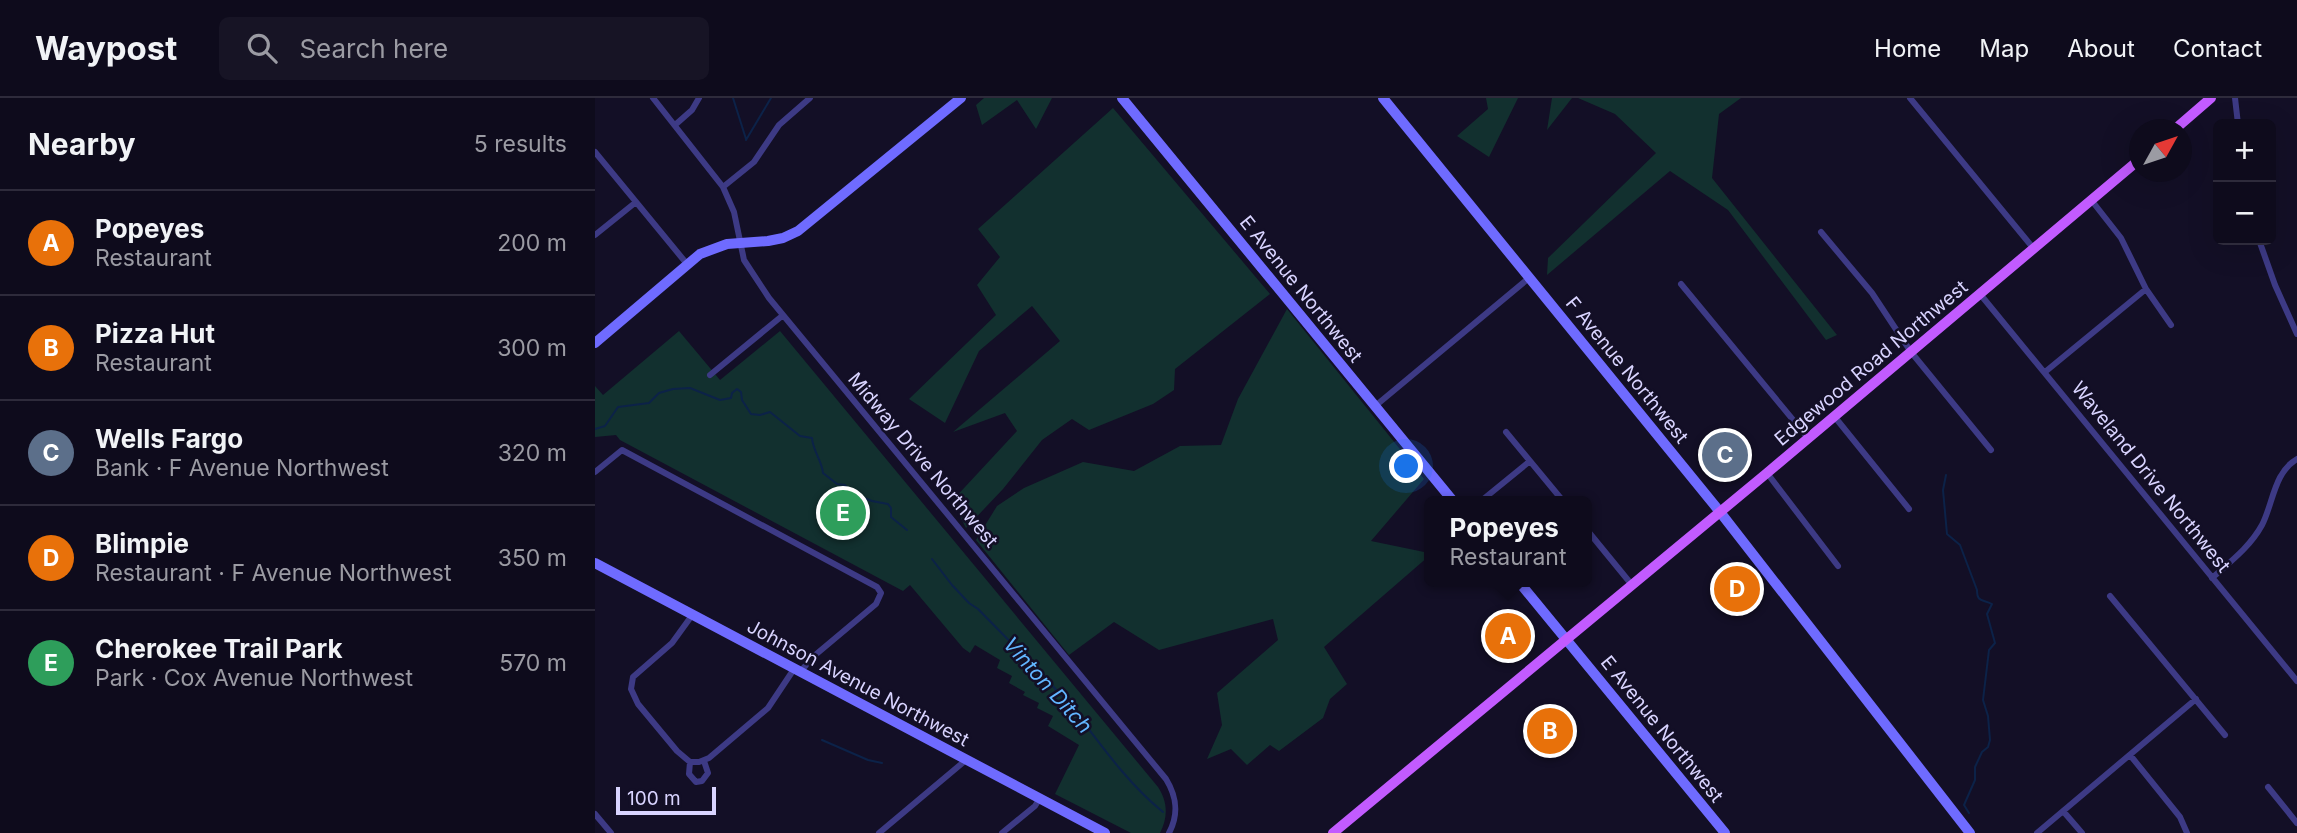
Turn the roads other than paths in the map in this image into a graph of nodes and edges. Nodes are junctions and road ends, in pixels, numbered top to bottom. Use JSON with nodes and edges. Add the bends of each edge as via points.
{"nodes":[{"id":1,"x":653,"y":98,"type":"edge"},
{"id":2,"x":699,"y":98,"type":"edge"},
{"id":3,"x":810,"y":98,"type":"edge"},
{"id":4,"x":961,"y":98,"type":"edge"},
{"id":5,"x":1122,"y":98,"type":"edge"},
{"id":6,"x":1383,"y":98,"type":"edge"},
{"id":7,"x":1910,"y":98,"type":"edge"},
{"id":8,"x":2211,"y":98,"type":"edge"},
{"id":9,"x":2235,"y":98,"type":"edge"},
{"id":10,"x":2187,"y":119,"type":"edge"},
{"id":11,"x":2237,"y":119,"type":"edge"},
{"id":12,"x":675,"y":125,"type":"junction"},
{"id":13,"x":595,"y":152,"type":"edge"},
{"id":14,"x":2129,"y":169,"type":"edge"},
{"id":15,"x":723,"y":187,"type":"junction"},
{"id":16,"x":2092,"y":201,"type":"junction"},
{"id":17,"x":636,"y":202,"type":"junction"},
{"id":18,"x":1821,"y":232,"type":"dead end"},
{"id":19,"x":595,"y":235,"type":"edge"},
{"id":20,"x":740,"y":244,"type":"junction"},
{"id":21,"x":2261,"y":245,"type":"edge"},
{"id":22,"x":2034,"y":249,"type":"junction"},
{"id":23,"x":687,"y":264,"type":"junction"},
{"id":24,"x":1529,"y":278,"type":"junction"},
{"id":25,"x":1681,"y":284,"type":"dead end"},
{"id":26,"x":2146,"y":289,"type":"junction"},
{"id":27,"x":1980,"y":294,"type":"junction"},
{"id":28,"x":782,"y":316,"type":"junction"},
{"id":29,"x":2171,"y":325,"type":"dead end"},
{"id":30,"x":2297,"y":334,"type":"edge"},
{"id":31,"x":595,"y":343,"type":"edge"},
{"id":32,"x":1911,"y":352,"type":"junction"},
{"id":33,"x":2045,"y":372,"type":"junction"},
{"id":34,"x":711,"y":375,"type":"dead end"},
{"id":35,"x":1374,"y":407,"type":"junction"},
{"id":36,"x":1834,"y":416,"type":"junction"},
{"id":37,"x":1506,"y":432,"type":"dead end"},
{"id":38,"x":1808,"y":438,"type":"junction"},
{"id":39,"x":1991,"y":450,"type":"dead end"},
{"id":40,"x":2297,"y":459,"type":"edge"},
{"id":41,"x":1530,"y":461,"type":"junction"},
{"id":42,"x":595,"y":472,"type":"edge"},
{"id":43,"x":1767,"y":473,"type":"junction"},
{"id":44,"x":1449,"y":496,"type":"edge"},
{"id":45,"x":1487,"y":496,"type":"edge"},
{"id":46,"x":1559,"y":496,"type":"edge"},
{"id":47,"x":1909,"y":509,"type":"dead end"},
{"id":48,"x":1720,"y":512,"type":"junction"},
{"id":49,"x":1592,"y":536,"type":"edge"},
{"id":50,"x":595,"y":563,"type":"edge"},
{"id":51,"x":1838,"y":566,"type":"dead end"},
{"id":52,"x":2213,"y":578,"type":"junction"},
{"id":53,"x":1632,"y":585,"type":"junction"},
{"id":54,"x":1523,"y":587,"type":"edge"},
{"id":55,"x":2110,"y":596,"type":"dead end"},
{"id":56,"x":693,"y":614,"type":"junction"},
{"id":57,"x":1566,"y":639,"type":"junction"},
{"id":58,"x":797,"y":670,"type":"junction"},
{"id":59,"x":2297,"y":681,"type":"edge"},
{"id":60,"x":2196,"y":699,"type":"junction"},
{"id":61,"x":2225,"y":735,"type":"dead end"},
{"id":62,"x":2130,"y":755,"type":"junction"},
{"id":63,"x":966,"y":760,"type":"junction"},
{"id":64,"x":704,"y":761,"type":"junction"},
{"id":65,"x":690,"y":762,"type":"junction"},
{"id":66,"x":2268,"y":787,"type":"dead end"},
{"id":67,"x":1040,"y":799,"type":"junction"},
{"id":68,"x":2063,"y":811,"type":"junction"},
{"id":69,"x":2293,"y":812,"type":"edge"},
{"id":70,"x":595,"y":814,"type":"edge"},
{"id":71,"x":2297,"y":823,"type":"edge"},
{"id":72,"x":611,"y":833,"type":"edge"},
{"id":73,"x":879,"y":833,"type":"edge"},
{"id":74,"x":1002,"y":833,"type":"edge"},
{"id":75,"x":1105,"y":833,"type":"edge"},
{"id":76,"x":1170,"y":833,"type":"edge"},
{"id":77,"x":1333,"y":833,"type":"edge"},
{"id":78,"x":1725,"y":833,"type":"edge"},
{"id":79,"x":1970,"y":833,"type":"edge"},
{"id":80,"x":2038,"y":833,"type":"edge"},
{"id":81,"x":2082,"y":833,"type":"edge"},
{"id":82,"x":2187,"y":833,"type":"edge"}],
"edges":[{"from":1,"to":12,"type":"street","name":"Midway Drive Northwest"},
{"from":2,"to":12,"type":"street"},
{"from":3,"to":15,"type":"street","via":[[779,125],[754,162]]},
{"from":4,"to":20,"type":"street","via":[[798,232]]},
{"from":5,"to":35,"type":"street","name":"E Avenue Northwest"},
{"from":6,"to":24,"type":"street","name":"F Avenue Northwest"},
{"from":7,"to":22,"type":"street"},
{"from":8,"to":10,"type":"main road"},
{"from":9,"to":11,"type":"street"},
{"from":12,"to":15,"type":"street","name":"Midway Drive Northwest"},
{"from":13,"to":17,"type":"street"},
{"from":14,"to":16,"type":"main road","name":"Edgewood Road Northwest"},
{"from":15,"to":20,"type":"street","name":"Midway Drive Northwest"},
{"from":16,"to":22,"type":"main road","name":"Edgewood Road Northwest"},
{"from":16,"to":26,"type":"street","via":[[2121,238]]},
{"from":17,"to":19,"type":"street"},
{"from":17,"to":23,"type":"street"},
{"from":18,"to":32,"type":"street","via":[[1872,293]]},
{"from":20,"to":23,"type":"street","via":[[714,248]]},
{"from":20,"to":28,"type":"street","name":"Midway Drive Northwest","via":[[753,276]]},
{"from":21,"to":30,"type":"street"},
{"from":22,"to":27,"type":"main road","name":"Edgewood Road Northwest"},
{"from":23,"to":31,"type":"street"},
{"from":24,"to":35,"type":"street"},
{"from":24,"to":48,"type":"street","name":"F Avenue Northwest"},
{"from":25,"to":38,"type":"street"},
{"from":26,"to":29,"type":"street"},
{"from":26,"to":33,"type":"street"},
{"from":27,"to":32,"type":"main road","name":"Edgewood Road Northwest"},
{"from":27,"to":33,"type":"street","name":"Waveland Drive Northwest"},
{"from":28,"to":34,"type":"street"},
{"from":28,"to":76,"type":"street","name":"Midway Drive Northwest","via":[[1166,779],[1176,802]]},
{"from":32,"to":36,"type":"main road","name":"Edgewood Road Northwest"},
{"from":32,"to":39,"type":"street"},
{"from":33,"to":52,"type":"street","name":"Waveland Drive Northwest"},
{"from":35,"to":44,"type":"street","name":"E Avenue Northwest"},
{"from":36,"to":38,"type":"main road","name":"Edgewood Road Northwest"},
{"from":36,"to":47,"type":"street"},
{"from":37,"to":41,"type":"street"},
{"from":38,"to":43,"type":"main road","name":"Edgewood Road Northwest"},
{"from":40,"to":52,"type":"street","via":[[2283,471],[2262,525],[2250,542]]},
{"from":41,"to":45,"type":"street"},
{"from":41,"to":46,"type":"street"},
{"from":42,"to":58,"type":"street","via":[[622,450],[877,587],[881,593],[876,604]]},
{"from":43,"to":48,"type":"main road","name":"Edgewood Road Northwest"},
{"from":43,"to":51,"type":"street"},
{"from":48,"to":53,"type":"main road","name":"Edgewood Road Northwest"},
{"from":48,"to":79,"type":"street","name":"F Avenue Northwest"},
{"from":49,"to":53,"type":"street"},
{"from":50,"to":56,"type":"street","name":"Johnson Avenue Northwest"},
{"from":52,"to":59,"type":"street","name":"Waveland Drive Northwest"},
{"from":53,"to":57,"type":"main road","name":"Edgewood Road Northwest"},
{"from":54,"to":57,"type":"street","name":"E Avenue Northwest"},
{"from":55,"to":60,"type":"street"},
{"from":56,"to":58,"type":"street","name":"Johnson Avenue Northwest"},
{"from":56,"to":65,"type":"street","via":[[672,642],[633,677],[631,689],[638,704]]},
{"from":57,"to":77,"type":"main road","name":"Edgewood Road Northwest"},
{"from":57,"to":78,"type":"street","name":"E Avenue Northwest"},
{"from":58,"to":63,"type":"street","name":"Johnson Avenue Northwest"},
{"from":58,"to":64,"type":"street","via":[[768,708]]},
{"from":60,"to":61,"type":"street"},
{"from":60,"to":62,"type":"street"},
{"from":62,"to":68,"type":"street"},
{"from":62,"to":82,"type":"street","via":[[2180,817]]},
{"from":63,"to":67,"type":"street","name":"Johnson Avenue Northwest"},
{"from":63,"to":73,"type":"street"},
{"from":64,"to":65,"type":"street"},
{"from":64,"to":65,"type":"street","via":[[708,773],[696,782],[689,775]]},
{"from":66,"to":69,"type":"street"},
{"from":67,"to":74,"type":"street"},
{"from":67,"to":75,"type":"street","name":"Johnson Avenue Northwest"},
{"from":68,"to":80,"type":"street"},
{"from":68,"to":81,"type":"street"},
{"from":69,"to":71,"type":"street"},
{"from":70,"to":72,"type":"street"}]}
